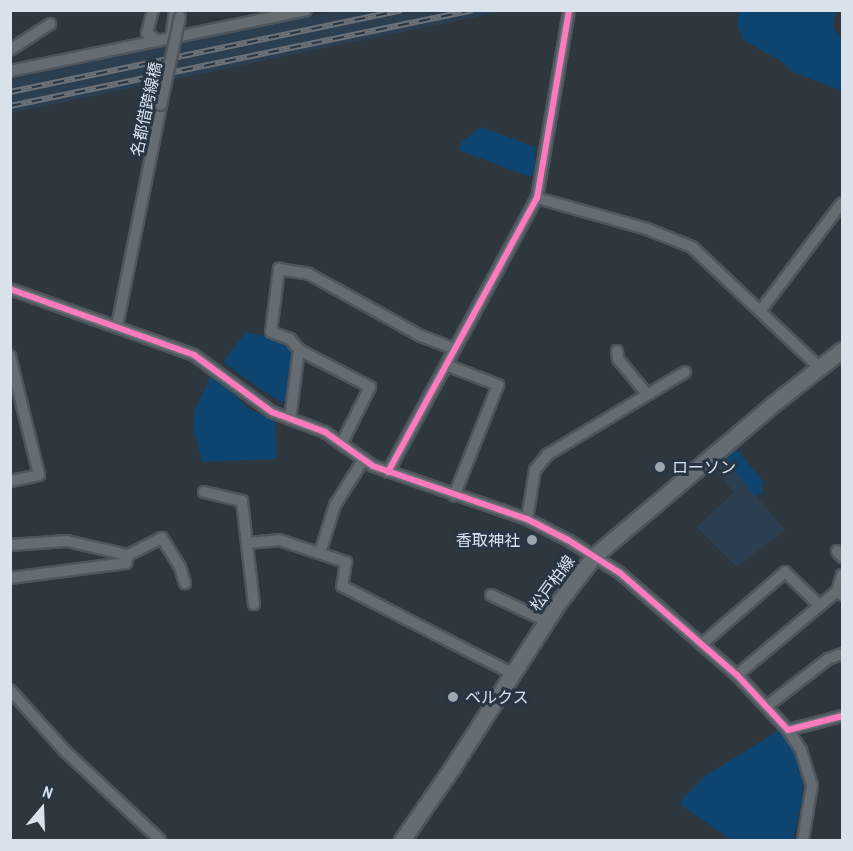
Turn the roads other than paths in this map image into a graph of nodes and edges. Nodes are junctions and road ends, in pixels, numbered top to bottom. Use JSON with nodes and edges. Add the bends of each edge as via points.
{"nodes":[{"id":1,"x":153,"y":10,"type":"edge"},
{"id":2,"x":175,"y":10,"type":"edge"},
{"id":3,"x":184,"y":10,"type":"edge"},
{"id":4,"x":306,"y":10,"type":"edge"},
{"id":5,"x":569,"y":10,"type":"edge"},
{"id":6,"x":270,"y":14,"type":"edge"},
{"id":7,"x":50,"y":24,"type":"dead end"},
{"id":8,"x":174,"y":38,"type":"junction"},
{"id":9,"x":158,"y":41,"type":"junction"},
{"id":10,"x":10,"y":50,"type":"edge"},
{"id":11,"x":10,"y":71,"type":"edge"},
{"id":12,"x":537,"y":198,"type":"junction"},
{"id":13,"x":843,"y":203,"type":"edge"},
{"id":14,"x":10,"y":289,"type":"edge"},
{"id":15,"x":761,"y":310,"type":"junction"},
{"id":16,"x":117,"y":326,"type":"junction"},
{"id":17,"x":455,"y":349,"type":"junction"},
{"id":18,"x":843,"y":350,"type":"edge"},
{"id":19,"x":299,"y":351,"type":"junction"},
{"id":20,"x":617,"y":351,"type":"dead end"},
{"id":21,"x":10,"y":356,"type":"edge"},
{"id":22,"x":446,"y":365,"type":"junction"},
{"id":23,"x":820,"y":368,"type":"junction"},
{"id":24,"x":685,"y":372,"type":"dead end"},
{"id":25,"x":14,"y":385,"type":"edge"},
{"id":26,"x":647,"y":394,"type":"junction"},
{"id":27,"x":290,"y":419,"type":"junction"},
{"id":28,"x":342,"y":443,"type":"junction"},
{"id":29,"x":364,"y":459,"type":"junction"},
{"id":30,"x":388,"y":472,"type":"junction"},
{"id":31,"x":10,"y":481,"type":"edge"},
{"id":32,"x":204,"y":492,"type":"dead end"},
{"id":33,"x":454,"y":496,"type":"junction"},
{"id":34,"x":526,"y":519,"type":"junction"},
{"id":35,"x":247,"y":543,"type":"junction"},
{"id":36,"x":10,"y":545,"type":"edge"},
{"id":37,"x":320,"y":553,"type":"junction"},
{"id":38,"x":128,"y":555,"type":"junction"},
{"id":39,"x":594,"y":556,"type":"junction"},
{"id":40,"x":843,"y":575,"type":"edge"},
{"id":41,"x":10,"y":578,"type":"edge"},
{"id":42,"x":185,"y":583,"type":"dead end"},
{"id":43,"x":840,"y":593,"type":"edge"},
{"id":44,"x":491,"y":595,"type":"dead end"},
{"id":45,"x":254,"y":604,"type":"dead end"},
{"id":46,"x":819,"y":605,"type":"junction"},
{"id":47,"x":546,"y":621,"type":"junction"},
{"id":48,"x":702,"y":644,"type":"junction"},
{"id":49,"x":843,"y":654,"type":"edge"},
{"id":50,"x":513,"y":674,"type":"junction"},
{"id":51,"x":737,"y":675,"type":"junction"},
{"id":52,"x":10,"y":690,"type":"edge"},
{"id":53,"x":767,"y":706,"type":"junction"},
{"id":54,"x":843,"y":716,"type":"edge"},
{"id":55,"x":788,"y":730,"type":"junction"},
{"id":56,"x":160,"y":840,"type":"edge"},
{"id":57,"x":402,"y":840,"type":"edge"},
{"id":58,"x":803,"y":840,"type":"edge"}],
"edges":[{"from":1,"to":9,"type":"street","via":[[147,33]]},
{"from":2,"to":8,"type":"street"},
{"from":3,"to":8,"type":"street"},
{"from":3,"to":16,"type":"street","name":"名都借跨線橋","bridge":true},
{"from":4,"to":6,"type":"street"},
{"from":5,"to":12,"type":"street"},
{"from":6,"to":8,"type":"street"},
{"from":7,"to":10,"type":"street"},
{"from":8,"to":9,"type":"street"},
{"from":9,"to":11,"type":"street"},
{"from":12,"to":15,"type":"street","via":[[678,240],[692,247]]},
{"from":12,"to":17,"type":"street"},
{"from":13,"to":15,"type":"street"},
{"from":14,"to":16,"type":"street"},
{"from":15,"to":23,"type":"street"},
{"from":16,"to":27,"type":"street","via":[[194,355],[263,405]]},
{"from":17,"to":19,"type":"street","via":[[421,336],[309,274],[279,269],[271,332],[290,339]]},
{"from":17,"to":22,"type":"street"},
{"from":18,"to":23,"type":"main road","name":"松戸柏線"},
{"from":19,"to":27,"type":"street"},
{"from":19,"to":28,"type":"street","via":[[370,387]]},
{"from":20,"to":26,"type":"street","via":[[618,359]]},
{"from":21,"to":25,"type":"street"},
{"from":22,"to":30,"type":"street"},
{"from":22,"to":33,"type":"street","via":[[498,386]]},
{"from":23,"to":39,"type":"main road","name":"松戸柏線"},
{"from":24,"to":26,"type":"street"},
{"from":25,"to":31,"type":"street","via":[[39,475]]},
{"from":26,"to":34,"type":"street","via":[[547,455],[535,470]]},
{"from":27,"to":28,"type":"street"},
{"from":28,"to":29,"type":"street"},
{"from":29,"to":30,"type":"street"},
{"from":29,"to":37,"type":"street","via":[[335,506]]},
{"from":30,"to":33,"type":"street"},
{"from":32,"to":35,"type":"street","via":[[242,501]]},
{"from":33,"to":34,"type":"street"},
{"from":34,"to":39,"type":"street"},
{"from":35,"to":37,"type":"street","via":[[279,540]]},
{"from":35,"to":45,"type":"street"},
{"from":36,"to":38,"type":"street","via":[[67,541]]},
{"from":37,"to":50,"type":"street","via":[[346,562],[342,586]]},
{"from":38,"to":41,"type":"street","via":[[126,563]]},
{"from":38,"to":42,"type":"street","via":[[162,538]]},
{"from":39,"to":47,"type":"main road","name":"松戸柏線"},
{"from":39,"to":48,"type":"street","via":[[620,573]]},
{"from":40,"to":43,"type":"street","via":[[839,580]]},
{"from":43,"to":46,"type":"street"},
{"from":44,"to":47,"type":"street"},
{"from":46,"to":48,"type":"street","via":[[784,572]]},
{"from":46,"to":51,"type":"street"},
{"from":47,"to":50,"type":"main road","name":"松戸柏線"},
{"from":48,"to":51,"type":"street"},
{"from":49,"to":53,"type":"street","via":[[828,658]]},
{"from":50,"to":57,"type":"main road","name":"松戸柏線"},
{"from":51,"to":53,"type":"street"},
{"from":52,"to":56,"type":"street","via":[[65,751]]},
{"from":53,"to":55,"type":"street"},
{"from":54,"to":55,"type":"street"},
{"from":55,"to":58,"type":"street","via":[[801,750],[812,785]]}]}
